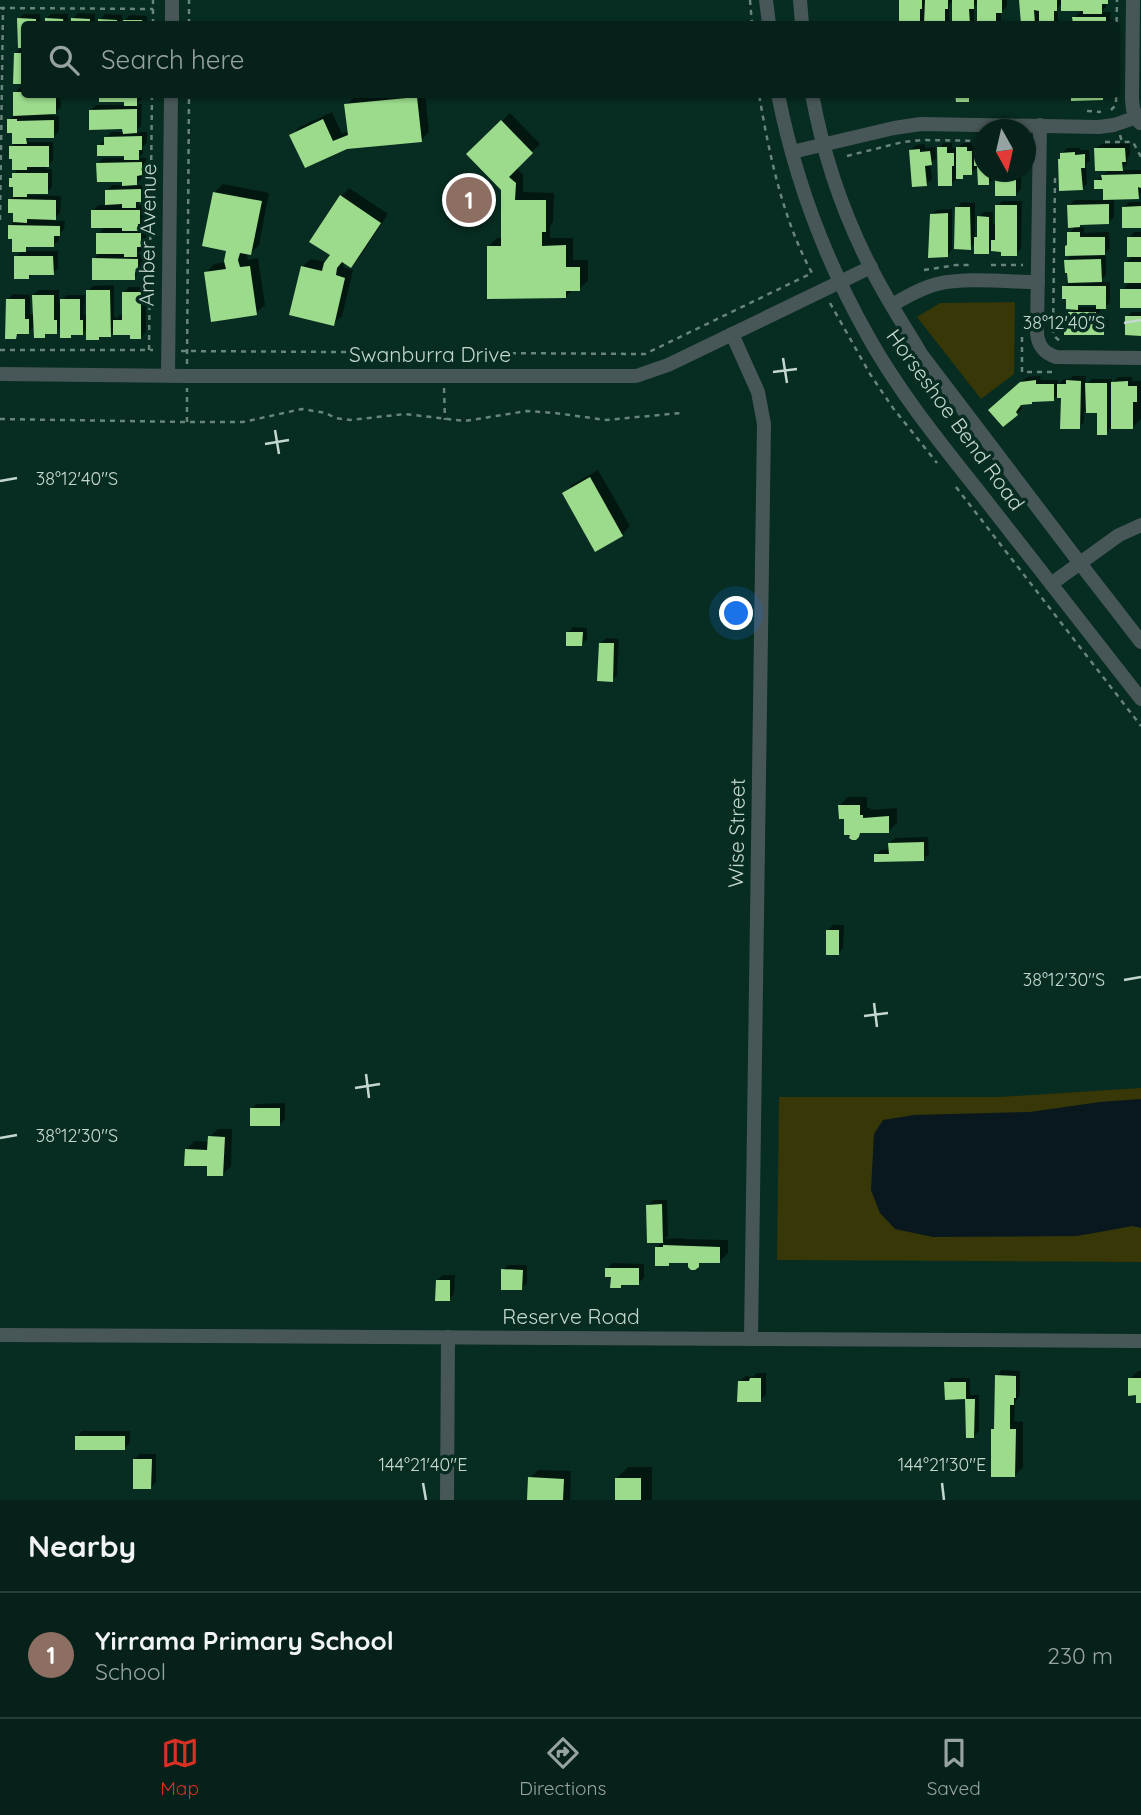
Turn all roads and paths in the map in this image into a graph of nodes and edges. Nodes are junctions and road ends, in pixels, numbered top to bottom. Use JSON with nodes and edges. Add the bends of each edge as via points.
{"nodes":[{"id":1,"x":153,"y":0,"type":"edge"},
{"id":2,"x":172,"y":0,"type":"edge"},
{"id":3,"x":189,"y":0,"type":"edge"},
{"id":4,"x":750,"y":0,"type":"edge"},
{"id":5,"x":766,"y":0,"type":"edge"},
{"id":6,"x":800,"y":0,"type":"edge"},
{"id":7,"x":1117,"y":0,"type":"edge"},
{"id":8,"x":1135,"y":5,"type":"edge"},
{"id":9,"x":2,"y":8,"type":"edge"},
{"id":10,"x":153,"y":9,"type":"junction"},
{"id":11,"x":153,"y":21,"type":"edge"},
{"id":12,"x":172,"y":21,"type":"edge"},
{"id":13,"x":189,"y":21,"type":"edge"},
{"id":14,"x":752,"y":21,"type":"edge"},
{"id":15,"x":769,"y":21,"type":"edge"},
{"id":16,"x":802,"y":21,"type":"edge"},
{"id":17,"x":1117,"y":21,"type":"edge"},
{"id":18,"x":152,"y":98,"type":"edge"},
{"id":19,"x":171,"y":98,"type":"edge"},
{"id":20,"x":188,"y":98,"type":"edge"},
{"id":21,"x":760,"y":98,"type":"edge"},
{"id":22,"x":780,"y":98,"type":"edge"},
{"id":23,"x":813,"y":98,"type":"edge"},
{"id":24,"x":1116,"y":98,"type":"edge"},
{"id":25,"x":1111,"y":110,"type":"dead end"},
{"id":26,"x":1139,"y":121,"type":"edge"},
{"id":27,"x":1040,"y":125,"type":"junction"},
{"id":28,"x":973,"y":141,"type":"edge"},
{"id":29,"x":824,"y":144,"type":"junction"},
{"id":30,"x":792,"y":152,"type":"junction"},
{"id":31,"x":847,"y":156,"type":"dead end"},
{"id":32,"x":1055,"y":169,"type":"dead end"},
{"id":33,"x":0,"y":220,"type":"edge"},
{"id":34,"x":871,"y":267,"type":"junction"},
{"id":35,"x":1038,"y":282,"type":"junction"},
{"id":36,"x":840,"y":283,"type":"junction"},
{"id":37,"x":892,"y":305,"type":"junction"},
{"id":38,"x":732,"y":334,"type":"junction"},
{"id":39,"x":1060,"y":342,"type":"dead end"},
{"id":40,"x":0,"y":350,"type":"edge"},
{"id":41,"x":149,"y":350,"type":"junction"},
{"id":42,"x":168,"y":351,"type":"junction"},
{"id":43,"x":187,"y":351,"type":"junction"},
{"id":44,"x":1141,"y":358,"type":"edge"},
{"id":45,"x":0,"y":374,"type":"edge"},
{"id":46,"x":168,"y":375,"type":"junction"},
{"id":47,"x":681,"y":413,"type":"dead end"},
{"id":48,"x":0,"y":419,"type":"edge"},
{"id":49,"x":1141,"y":525,"type":"edge"},
{"id":50,"x":1079,"y":562,"type":"junction"},
{"id":51,"x":1051,"y":584,"type":"junction"},
{"id":52,"x":1141,"y":642,"type":"edge"},
{"id":53,"x":1141,"y":699,"type":"edge"},
{"id":54,"x":0,"y":1335,"type":"edge"},
{"id":55,"x":448,"y":1338,"type":"junction"},
{"id":56,"x":751,"y":1338,"type":"junction"},
{"id":57,"x":1141,"y":1341,"type":"edge"},
{"id":58,"x":447,"y":1500,"type":"edge"}],
"edges":[{"from":1,"to":10,"type":"path"},
{"from":2,"to":12,"type":"street"},
{"from":3,"to":13,"type":"path"},
{"from":4,"to":14,"type":"path"},
{"from":5,"to":15,"type":"street"},
{"from":6,"to":16,"type":"street"},
{"from":7,"to":17,"type":"path"},
{"from":8,"to":26,"type":"street","via":[[1131,93]]},
{"from":9,"to":10,"type":"path"},
{"from":9,"to":33,"type":"path"},
{"from":10,"to":11,"type":"path"},
{"from":18,"to":41,"type":"path"},
{"from":19,"to":42,"type":"street","name":"Amber Avenue"},
{"from":20,"to":43,"type":"path"},
{"from":21,"to":43,"type":"path","via":[[777,179],[812,273],[645,354]]},
{"from":22,"to":30,"type":"street","name":"Horseshoe Bend Road"},
{"from":23,"to":29,"type":"street","name":"Horseshoe Bend Road"},
{"from":24,"to":25,"type":"path"},
{"from":26,"to":27,"type":"street","via":[[1107,126]]},
{"from":27,"to":29,"type":"street","via":[[921,124]]},
{"from":27,"to":35,"type":"street"},
{"from":28,"to":31,"type":"path","via":[[903,142]]},
{"from":29,"to":30,"type":"street"},
{"from":29,"to":34,"type":"street","name":"Horseshoe Bend Road","via":[[845,210]]},
{"from":30,"to":36,"type":"street","name":"Horseshoe Bend Road"},
{"from":32,"to":39,"type":"path","via":[[1053,335]]},
{"from":34,"to":36,"type":"street","name":"Swanburra Drive"},
{"from":34,"to":37,"type":"street","name":"Horseshoe Bend Road"},
{"from":35,"to":37,"type":"street","via":[[944,283]]},
{"from":35,"to":44,"type":"street","via":[[1037,336],[1047,354]]},
{"from":36,"to":38,"type":"street","name":"Swanburra Drive"},
{"from":36,"to":51,"type":"street","name":"Horseshoe Bend Road","via":[[907,397]]},
{"from":37,"to":50,"type":"street","name":"Horseshoe Bend Road","via":[[921,354]]},
{"from":38,"to":46,"type":"street","name":"Swanburra Drive","via":[[636,376]]},
{"from":38,"to":56,"type":"street","name":"Wise Street","via":[[758,392],[764,424]]},
{"from":40,"to":41,"type":"path"},
{"from":41,"to":42,"type":"path"},
{"from":42,"to":43,"type":"path"},
{"from":42,"to":46,"type":"street","name":"Amber Avenue"},
{"from":45,"to":46,"type":"street","name":"Swanburra Drive"},
{"from":47,"to":48,"type":"path","via":[[606,420],[527,411],[465,421],[405,414],[350,420],[302,409],[243,422]]},
{"from":49,"to":50,"type":"street"},
{"from":50,"to":51,"type":"street"},
{"from":50,"to":52,"type":"street","name":"Horseshoe Bend Road"},
{"from":51,"to":53,"type":"street","name":"Horseshoe Bend Road"},
{"from":54,"to":55,"type":"street","name":"Reserve Road"},
{"from":55,"to":56,"type":"street","name":"Reserve Road"},
{"from":55,"to":58,"type":"street"},
{"from":56,"to":57,"type":"street","name":"Reserve Road"}]}
